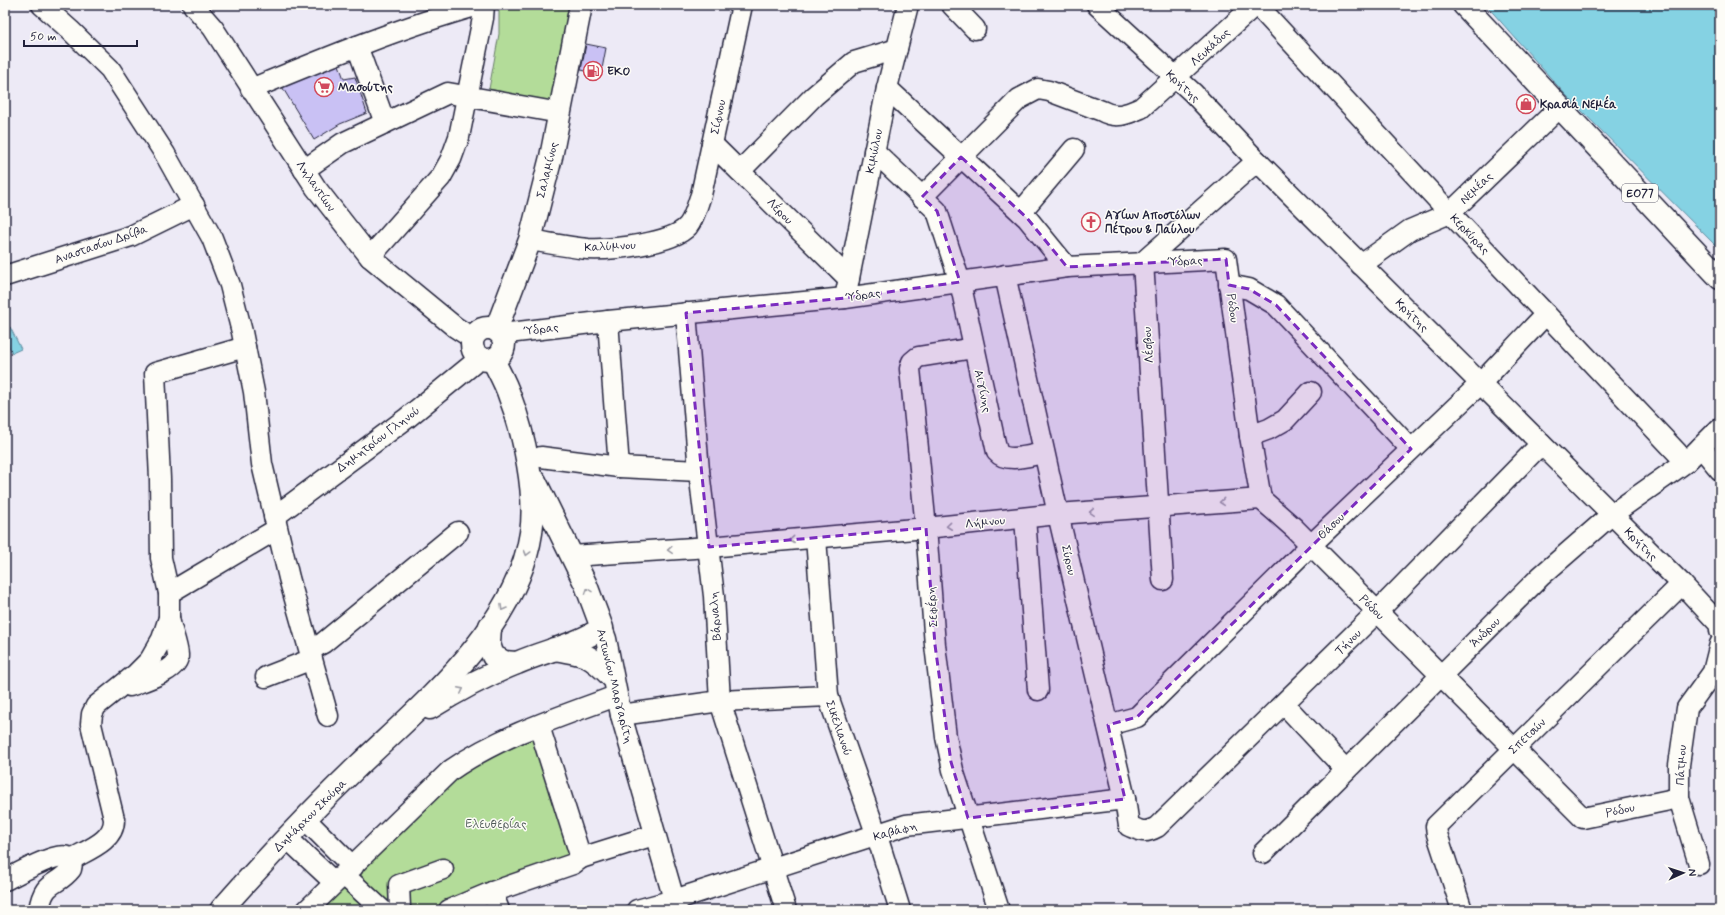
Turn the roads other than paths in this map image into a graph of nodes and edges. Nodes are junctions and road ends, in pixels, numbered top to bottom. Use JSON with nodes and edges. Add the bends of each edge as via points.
{"nodes":[{"id":1,"x":42,"y":5,"type":"edge"},
{"id":2,"x":193,"y":5,"type":"edge"},
{"id":3,"x":479,"y":5,"type":"edge"},
{"id":4,"x":484,"y":5,"type":"edge"},
{"id":5,"x":581,"y":5,"type":"edge"},
{"id":6,"x":742,"y":5,"type":"edge"},
{"id":7,"x":908,"y":5,"type":"edge"},
{"id":8,"x":952,"y":5,"type":"edge"},
{"id":9,"x":1097,"y":5,"type":"edge"},
{"id":10,"x":1256,"y":5,"type":"edge"},
{"id":11,"x":1464,"y":5,"type":"edge"},
{"id":12,"x":975,"y":29,"type":"dead end"},
{"id":13,"x":357,"y":46,"type":"junction"},
{"id":14,"x":896,"y":49,"type":"junction"},
{"id":15,"x":1176,"y":79,"type":"junction"},
{"id":16,"x":886,"y":88,"type":"junction"},
{"id":17,"x":250,"y":89,"type":"junction"},
{"id":18,"x":467,"y":96,"type":"junction"},
{"id":19,"x":1560,"y":107,"type":"junction"},
{"id":20,"x":560,"y":114,"type":"junction"},
{"id":21,"x":385,"y":123,"type":"junction"},
{"id":22,"x":712,"y":144,"type":"junction"},
{"id":23,"x":1074,"y":149,"type":"dead end"},
{"id":24,"x":874,"y":151,"type":"junction"},
{"id":25,"x":961,"y":157,"type":"junction"},
{"id":26,"x":1257,"y":161,"type":"junction"},
{"id":27,"x":304,"y":170,"type":"junction"},
{"id":28,"x":740,"y":172,"type":"junction"},
{"id":29,"x":922,"y":197,"type":"junction"},
{"id":30,"x":194,"y":206,"type":"junction"},
{"id":31,"x":1021,"y":212,"type":"junction"},
{"id":32,"x":1450,"y":213,"type":"junction"},
{"id":33,"x":687,"y":226,"type":"joint"},
{"id":34,"x":530,"y":240,"type":"junction"},
{"id":35,"x":370,"y":257,"type":"junction"},
{"id":36,"x":1226,"y":259,"type":"joint"},
{"id":37,"x":1143,"y":262,"type":"junction"},
{"id":38,"x":1361,"y":265,"type":"junction"},
{"id":39,"x":1067,"y":267,"type":"junction"},
{"id":40,"x":1005,"y":275,"type":"junction"},
{"id":41,"x":5,"y":276,"type":"edge"},
{"id":42,"x":1720,"y":278,"type":"edge"},
{"id":43,"x":960,"y":282,"type":"junction"},
{"id":44,"x":1229,"y":285,"type":"junction"},
{"id":45,"x":847,"y":288,"type":"junction"},
{"id":46,"x":686,"y":313,"type":"junction"},
{"id":47,"x":1546,"y":314,"type":"junction"},
{"id":48,"x":608,"y":321,"type":"junction"},
{"id":49,"x":498,"y":332,"type":"junction"},
{"id":50,"x":245,"y":346,"type":"junction"},
{"id":51,"x":974,"y":348,"type":"junction"},
{"id":52,"x":481,"y":352,"type":"junction"},
{"id":53,"x":1480,"y":384,"type":"junction"},
{"id":54,"x":1311,"y":392,"type":"dead end"},
{"id":55,"x":1720,"y":428,"type":"edge"},
{"id":56,"x":1250,"y":436,"type":"junction"},
{"id":57,"x":1541,"y":444,"type":"junction"},
{"id":58,"x":1701,"y":447,"type":"junction"},
{"id":59,"x":1412,"y":449,"type":"junction"},
{"id":60,"x":1044,"y":453,"type":"junction"},
{"id":61,"x":1686,"y":462,"type":"junction"},
{"id":62,"x":535,"y":463,"type":"junction"},
{"id":63,"x":619,"y":466,"type":"junction"},
{"id":64,"x":1720,"y":470,"type":"edge"},
{"id":65,"x":699,"y":471,"type":"junction"},
{"id":66,"x":1261,"y":499,"type":"junction"},
{"id":67,"x":1158,"y":507,"type":"junction"},
{"id":68,"x":1058,"y":514,"type":"junction"},
{"id":69,"x":1611,"y":515,"type":"junction"},
{"id":70,"x":1025,"y":518,"type":"junction"},
{"id":71,"x":276,"y":523,"type":"junction"},
{"id":72,"x":554,"y":523,"type":"junction"},
{"id":73,"x":926,"y":528,"type":"junction"},
{"id":74,"x":532,"y":531,"type":"junction"},
{"id":75,"x":458,"y":532,"type":"dead end"},
{"id":76,"x":816,"y":538,"type":"junction"},
{"id":77,"x":1311,"y":545,"type":"junction"},
{"id":78,"x":709,"y":547,"type":"junction"},
{"id":79,"x":572,"y":556,"type":"junction"},
{"id":80,"x":1163,"y":580,"type":"dead end"},
{"id":81,"x":1682,"y":584,"type":"junction"},
{"id":82,"x":169,"y":593,"type":"junction"},
{"id":83,"x":1378,"y":612,"type":"junction"},
{"id":84,"x":490,"y":626,"type":"junction"},
{"id":85,"x":602,"y":628,"type":"junction"},
{"id":86,"x":1720,"y":631,"type":"edge"},
{"id":87,"x":1720,"y":644,"type":"edge"},
{"id":88,"x":554,"y":649,"type":"junction"},
{"id":89,"x":311,"y":655,"type":"junction"},
{"id":90,"x":516,"y":663,"type":"junction"},
{"id":91,"x":1716,"y":675,"type":"edge"},
{"id":92,"x":1441,"y":676,"type":"junction"},
{"id":93,"x":266,"y":677,"type":"dead end"},
{"id":94,"x":1038,"y":690,"type":"dead end"},
{"id":95,"x":616,"y":696,"type":"junction"},
{"id":96,"x":828,"y":696,"type":"junction"},
{"id":97,"x":720,"y":701,"type":"junction"},
{"id":98,"x":1284,"y":704,"type":"junction"},
{"id":99,"x":328,"y":716,"type":"dead end"},
{"id":100,"x":403,"y":725,"type":"junction"},
{"id":101,"x":1108,"y":725,"type":"junction"},
{"id":102,"x":539,"y":726,"type":"junction"},
{"id":103,"x":1514,"y":749,"type":"junction"},
{"id":104,"x":1346,"y":770,"type":"junction"},
{"id":105,"x":1680,"y":798,"type":"junction"},
{"id":106,"x":1125,"y":799,"type":"junction"},
{"id":107,"x":968,"y":818,"type":"junction"},
{"id":108,"x":305,"y":820,"type":"junction"},
{"id":109,"x":1148,"y":832,"type":"joint"},
{"id":110,"x":654,"y":835,"type":"junction"},
{"id":111,"x":877,"y":836,"type":"junction"},
{"id":112,"x":287,"y":838,"type":"junction"},
{"id":113,"x":1263,"y":853,"type":"dead end"},
{"id":114,"x":581,"y":858,"type":"junction"},
{"id":115,"x":70,"y":860,"type":"junction"},
{"id":116,"x":1699,"y":864,"type":"dead end"},
{"id":117,"x":773,"y":868,"type":"junction"},
{"id":118,"x":443,"y":869,"type":"dead end"},
{"id":119,"x":344,"y":875,"type":"junction"},
{"id":120,"x":5,"y":880,"type":"edge"},
{"id":121,"x":492,"y":892,"type":"junction"},
{"id":122,"x":675,"y":905,"type":"edge"},
{"id":123,"x":39,"y":910,"type":"edge"},
{"id":124,"x":221,"y":910,"type":"edge"},
{"id":125,"x":307,"y":910,"type":"edge"},
{"id":126,"x":396,"y":910,"type":"edge"},
{"id":127,"x":449,"y":910,"type":"edge"},
{"id":128,"x":499,"y":910,"type":"edge"},
{"id":129,"x":637,"y":910,"type":"edge"},
{"id":130,"x":786,"y":910,"type":"edge"},
{"id":131,"x":900,"y":910,"type":"edge"},
{"id":132,"x":999,"y":910,"type":"edge"},
{"id":133,"x":1462,"y":910,"type":"edge"}],
"edges":[{"from":1,"to":30,"type":"street","via":[[110,69],[165,154]]},
{"from":2,"to":17,"type":"street","name":"Ληλαντίων","via":[[213,28]]},
{"from":3,"to":13,"type":"street"},
{"from":4,"to":18,"type":"street"},
{"from":5,"to":20,"type":"main road","name":"Σαλαμίνος"},
{"from":6,"to":22,"type":"street","name":"Σίφνου"},
{"from":7,"to":14,"type":"street","name":"Κιμώλου"},
{"from":8,"to":12,"type":"street"},
{"from":9,"to":15,"type":"street","name":"Κρήτης"},
{"from":10,"to":15,"type":"street","name":"Λευκάδος"},
{"from":10,"to":32,"type":"street","name":"Κερκύρας"},
{"from":11,"to":19,"type":"main road","number":"ΕΟ77"},
{"from":13,"to":17,"type":"street"},
{"from":13,"to":21,"type":"street"},
{"from":14,"to":16,"type":"street","name":"Κιμώλου"},
{"from":14,"to":28,"type":"street","via":[[854,62],[814,96]]},
{"from":15,"to":25,"type":"street","name":"Λευκάδος","via":[[1141,108],[1124,115],[1110,116],[1038,89],[1019,99]]},
{"from":15,"to":26,"type":"street","name":"Κρήτης","via":[[1193,93]]},
{"from":16,"to":24,"type":"street","name":"Κιμώλου"},
{"from":16,"to":25,"type":"street"},
{"from":17,"to":27,"type":"street","name":"Ληλαντίων"},
{"from":18,"to":20,"type":"street"},
{"from":18,"to":21,"type":"street","via":[[448,93]]},
{"from":18,"to":35,"type":"street","via":[[457,142],[444,172]]},
{"from":19,"to":32,"type":"street","name":"Νεμέας"},
{"from":19,"to":42,"type":"main road","number":"ΕΟ77"},
{"from":20,"to":34,"type":"main road","name":"Σαλαμίνος"},
{"from":21,"to":27,"type":"street","via":[[343,143]]},
{"from":22,"to":28,"type":"street","name":"Λέρου"},
{"from":22,"to":33,"type":"street","name":"Σίφνου","via":[[701,195]]},
{"from":23,"to":31,"type":"street"},
{"from":24,"to":29,"type":"street","name":"Αιγίνης"},
{"from":24,"to":45,"type":"street","name":"Κιμώλου"},
{"from":25,"to":29,"type":"street","name":"Λευκάδος"},
{"from":25,"to":31,"type":"street"},
{"from":26,"to":37,"type":"street"},
{"from":26,"to":38,"type":"street","name":"Κρήτης"},
{"from":27,"to":35,"type":"street","name":"Ληλαντίων"},
{"from":28,"to":45,"type":"street","name":"Λέρου"},
{"from":29,"to":43,"type":"street","name":"Αιγίνης","via":[[937,211]]},
{"from":30,"to":41,"type":"street","name":"Αναστασίου Δρίβα","via":[[132,236]]},
{"from":30,"to":50,"type":"street","via":[[212,238],[230,285]]},
{"from":31,"to":39,"type":"street"},
{"from":32,"to":38,"type":"street","name":"Νεμέας","via":[[1410,230]]},
{"from":32,"to":47,"type":"street","name":"Κερκύρας"},
{"from":33,"to":34,"type":"street","name":"Καλύμνου","via":[[676,235],[626,248],[588,249]]},
{"from":34,"to":49,"type":"main road","name":"Σαλαμίνος"},
{"from":35,"to":52,"type":"street","name":"Ληλαντίων","via":[[455,327]]},
{"from":36,"to":37,"type":"street","name":"Ύδρας"},
{"from":36,"to":44,"type":"street","name":"Ρόδου"},
{"from":37,"to":39,"type":"street","name":"Ύδρας"},
{"from":37,"to":67,"type":"street","name":"Λέσβου"},
{"from":38,"to":53,"type":"street","name":"Κρήτης"},
{"from":39,"to":40,"type":"street","name":"Ύδρας"},
{"from":40,"to":43,"type":"street","name":"Ύδρας"},
{"from":40,"to":60,"type":"street","name":"Σύρου"},
{"from":43,"to":45,"type":"street","name":"Ύδρας"},
{"from":43,"to":51,"type":"street","name":"Αιγίνης"},
{"from":44,"to":56,"type":"street","name":"Ρόδου"},
{"from":44,"to":59,"type":"street","via":[[1249,289],[1276,305]]},
{"from":45,"to":46,"type":"street","name":"Ύδρας"},
{"from":46,"to":48,"type":"street","name":"Ύδρας"},
{"from":46,"to":65,"type":"street","name":"Βάρναλη"},
{"from":47,"to":53,"type":"street","name":"Θάσου"},
{"from":47,"to":61,"type":"street","name":"Κερκύρας"},
{"from":48,"to":49,"type":"street","name":"Ύδρας"},
{"from":48,"to":63,"type":"street"},
{"from":49,"to":52,"type":"main road","via":[[485,328],[475,334]]},
{"from":49,"to":52,"type":"main road","via":[[504,344],[498,358]]},
{"from":50,"to":71,"type":"street","via":[[254,392],[262,464]]},
{"from":50,"to":82,"type":"street","via":[[156,373],[161,558]]},
{"from":51,"to":60,"type":"street","name":"Αιγίνης","via":[[998,453],[1007,458]]},
{"from":51,"to":73,"type":"street","name":"Σεφέρη","via":[[918,357],[910,365]]},
{"from":52,"to":62,"type":"main road","via":[[510,396]]},
{"from":52,"to":71,"type":"street","name":"Δημητρίου Γληνού","via":[[473,364]]},
{"from":53,"to":57,"type":"street","name":"Κρήτης"},
{"from":53,"to":59,"type":"street","name":"Θάσου"},
{"from":54,"to":56,"type":"street","via":[[1285,420]]},
{"from":55,"to":58,"type":"street","name":"Άνδρου"},
{"from":56,"to":66,"type":"street","name":"Ρόδου"},
{"from":57,"to":69,"type":"street","name":"Κρήτης"},
{"from":57,"to":83,"type":"street","name":"Τήνου"},
{"from":58,"to":61,"type":"street","name":"Άνδρου"},
{"from":58,"to":64,"type":"street"},
{"from":59,"to":77,"type":"street","name":"Θάσου"},
{"from":60,"to":68,"type":"street","name":"Σύρου"},
{"from":61,"to":69,"type":"street","name":"Άνδρου"},
{"from":62,"to":63,"type":"street"},
{"from":62,"to":72,"type":"main road","name":"Αντωνίου Μαργαρίτη"},
{"from":62,"to":74,"type":"main road"},
{"from":63,"to":65,"type":"street"},
{"from":65,"to":78,"type":"street","name":"Βάρναλη"},
{"from":66,"to":67,"type":"street","name":"Λήμνου","one_way":true},
{"from":66,"to":77,"type":"street","name":"Ρόδου"},
{"from":67,"to":68,"type":"street","name":"Λήμνου","one_way":true},
{"from":67,"to":80,"type":"street","name":"Λέσβου"},
{"from":68,"to":70,"type":"street","name":"Λήμνου"},
{"from":68,"to":101,"type":"street","name":"Σύρου"},
{"from":69,"to":81,"type":"street","name":"Κρήτης"},
{"from":69,"to":92,"type":"street","name":"Άνδρου","via":[[1541,576]]},
{"from":70,"to":73,"type":"street","name":"Λήμνου","one_way":true},
{"from":70,"to":94,"type":"street"},
{"from":71,"to":82,"type":"street","name":"Δημητρίου Γληνού"},
{"from":71,"to":89,"type":"street"},
{"from":72,"to":74,"type":"main road","via":[[540,524]]},
{"from":72,"to":79,"type":"main road","name":"Αντωνίου Μαργαρίτη"},
{"from":73,"to":76,"type":"street","name":"Λήμνου"},
{"from":73,"to":107,"type":"street","name":"Σεφέρη","via":[[943,717],[952,766]]},
{"from":74,"to":84,"type":"main road","one_way":true,"via":[[516,584],[502,612]]},
{"from":75,"to":89,"type":"street"},
{"from":76,"to":78,"type":"street","name":"Λήμνου","one_way":true},
{"from":76,"to":96,"type":"street","name":"Σικελιανού"},
{"from":77,"to":83,"type":"street","name":"Ρόδου"},
{"from":77,"to":101,"type":"street","name":"Θάσου","via":[[1137,717]]},
{"from":78,"to":79,"type":"street","name":"Λήμνου","one_way":true},
{"from":78,"to":97,"type":"street","name":"Βάρναλη"},
{"from":85,"to":79,"type":"main road","name":"Αντωνίου Μαργαρίτη","one_way":true},
{"from":81,"to":86,"type":"street","name":"Κρήτης","via":[[1720,625]]},
{"from":81,"to":103,"type":"street","name":"Σπετσών"},
{"from":82,"to":115,"type":"street","via":[[169,618],[162,639],[150,660],[93,710],[91,724],[114,826],[112,833],[105,840]]},
{"from":83,"to":92,"type":"street","name":"Ρόδου"},
{"from":83,"to":98,"type":"street","name":"Τήνου"},
{"from":84,"to":90,"type":"main road","via":[[489,644],[493,656],[504,662]]},
{"from":84,"to":100,"type":"main road","via":[[463,663]]},
{"from":85,"to":88,"type":"main road"},
{"from":85,"to":95,"type":"street","name":"Αντωνίου Μαργαρίτη"},
{"from":87,"to":91,"type":"street"},
{"from":88,"to":90,"type":"main road"},
{"from":88,"to":95,"type":"main road","via":[[592,658]]},
{"from":89,"to":93,"type":"street"},
{"from":89,"to":99,"type":"street"},
{"from":100,"to":90,"type":"main road","one_way":true,"via":[[454,693]]},
{"from":91,"to":105,"type":"street","name":"Πάτμου","via":[[1687,708],[1678,766]]},
{"from":92,"to":103,"type":"street","name":"Ρόδου"},
{"from":92,"to":104,"type":"street","name":"Άνδρου"},
{"from":95,"to":97,"type":"street"},
{"from":95,"to":102,"type":"street"},
{"from":95,"to":110,"type":"street","name":"Αντωνίου Μαργαρίτη"},
{"from":96,"to":97,"type":"street"},
{"from":96,"to":111,"type":"street","name":"Σικελιανού"},
{"from":97,"to":117,"type":"street","name":"Βάρναλη"},
{"from":98,"to":104,"type":"street"},
{"from":98,"to":109,"type":"street","name":"Τήνου","via":[[1157,827]]},
{"from":100,"to":108,"type":"main road","name":"Δημάρχου Σκούρα"},
{"from":101,"to":106,"type":"street","name":"Σύρου"},
{"from":102,"to":114,"type":"street"},
{"from":102,"to":119,"type":"street","via":[[472,755],[451,770]]},
{"from":103,"to":105,"type":"street","name":"Ρόδου","via":[[1583,818]]},
{"from":103,"to":133,"type":"street","name":"Σπετσών","via":[[1436,826]]},
{"from":104,"to":113,"type":"street","name":"Άνδρου"},
{"from":105,"to":116,"type":"street","name":"Πάτμου"},
{"from":106,"to":107,"type":"street","name":"Καβάφη"},
{"from":106,"to":109,"type":"street","name":"Σύρου","via":[[1129,826]]},
{"from":107,"to":111,"type":"street","name":"Καβάφη","via":[[906,825]]},
{"from":107,"to":132,"type":"street","name":"Σεφέρη"},
{"from":108,"to":112,"type":"main road","name":"Δημάρχου Σκούρα"},
{"from":108,"to":119,"type":"street"},
{"from":110,"to":114,"type":"street"},
{"from":110,"to":122,"type":"street","name":"Αντωνίου Μαργαρίτη"},
{"from":111,"to":117,"type":"street","name":"Καβάφη"},
{"from":111,"to":131,"type":"street","name":"Σικελιανού"},
{"from":112,"to":119,"type":"street"},
{"from":112,"to":124,"type":"main road","name":"Δημάρχου Σκούρα","via":[[263,861]]},
{"from":114,"to":121,"type":"street","via":[[572,864],[540,870]]},
{"from":115,"to":120,"type":"street","via":[[64,856],[50,858]]},
{"from":115,"to":123,"type":"street","via":[[71,869],[45,890]]},
{"from":117,"to":122,"type":"street","name":"Καβάφη"},
{"from":117,"to":130,"type":"street","name":"Βάρναλη"},
{"from":118,"to":126,"type":"street","via":[[399,885]]},
{"from":119,"to":125,"type":"street"},
{"from":119,"to":126,"type":"street"},
{"from":121,"to":127,"type":"street"},
{"from":121,"to":128,"type":"street"},
{"from":122,"to":129,"type":"street","name":"Καβάφη"}]}
